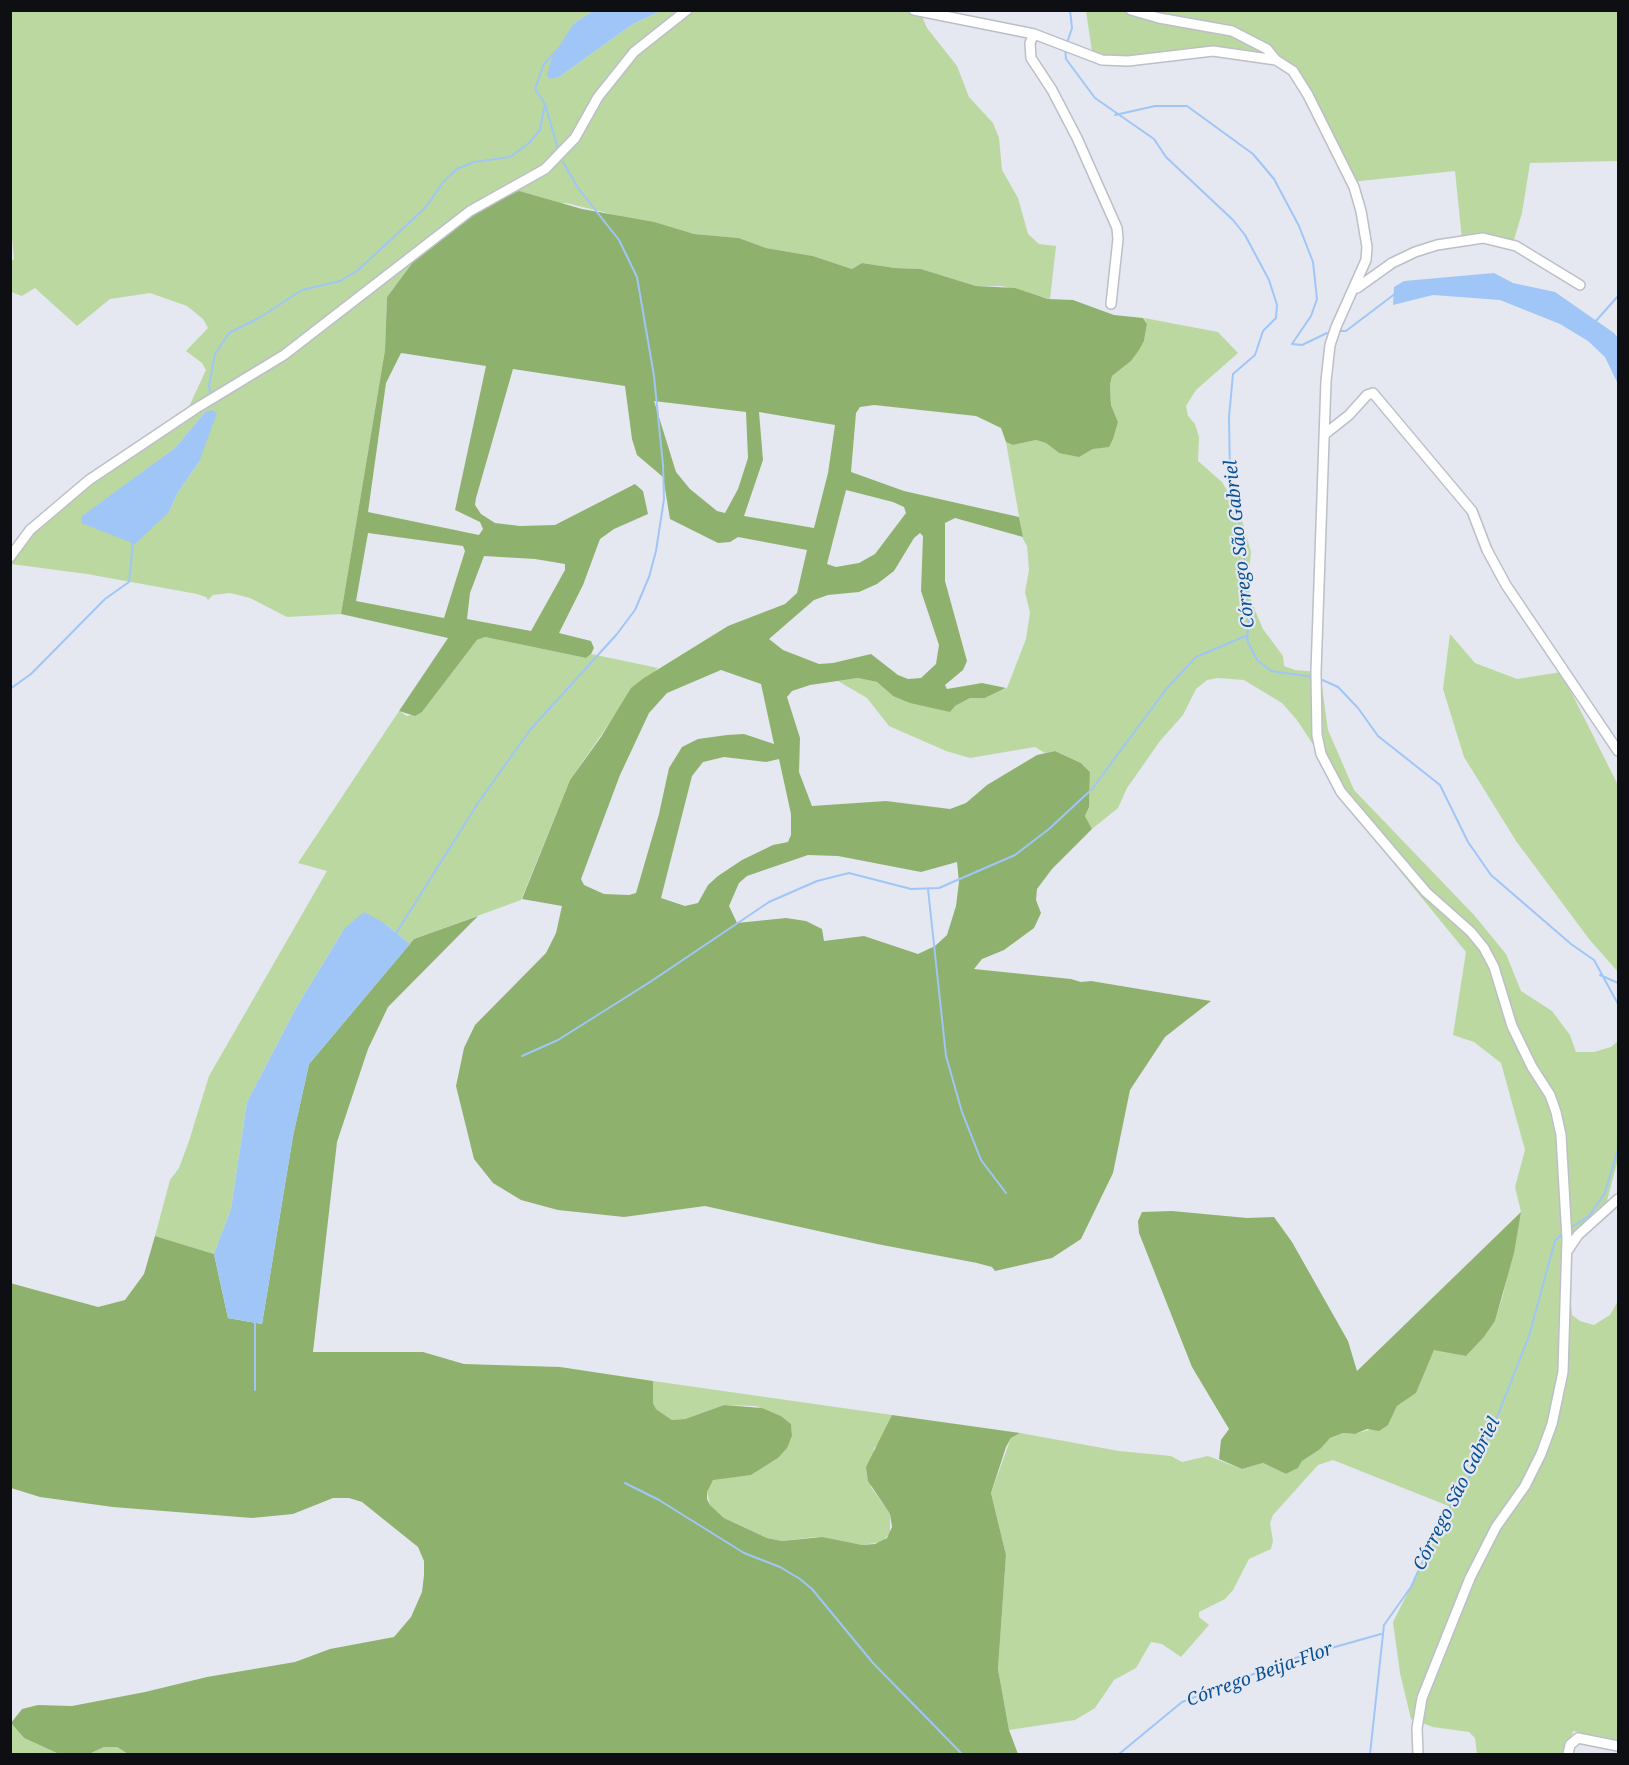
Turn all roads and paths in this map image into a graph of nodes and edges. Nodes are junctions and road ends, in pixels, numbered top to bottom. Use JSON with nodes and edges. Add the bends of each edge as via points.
{"nodes":[{"id":1,"x":687,"y":10,"type":"edge"},
{"id":2,"x":914,"y":10,"type":"edge"},
{"id":3,"x":1131,"y":10,"type":"edge"},
{"id":4,"x":1034,"y":34,"type":"junction"},
{"id":5,"x":1276,"y":60,"type":"junction"},
{"id":6,"x":1580,"y":285,"type":"dead end"},
{"id":7,"x":1353,"y":291,"type":"junction"},
{"id":8,"x":1111,"y":304,"type":"dead end"},
{"id":9,"x":1325,"y":434,"type":"junction"},
{"id":10,"x":10,"y":557,"type":"edge"},
{"id":11,"x":1618,"y":751,"type":"edge"},
{"id":12,"x":1618,"y":1199,"type":"edge"},
{"id":13,"x":1567,"y":1251,"type":"junction"},
{"id":14,"x":1618,"y":1746,"type":"edge"},
{"id":15,"x":1418,"y":1753,"type":"edge"},
{"id":16,"x":1568,"y":1755,"type":"edge"}],
"edges":[{"from":1,"to":10,"type":"street","via":[[655,33],[628,60],[598,97],[574,138],[545,170],[470,212],[284,355],[89,480],[30,530]]},
{"from":2,"to":4,"type":"street"},
{"from":3,"to":5,"type":"street","via":[[1232,31],[1267,49]]},
{"from":4,"to":5,"type":"street","via":[[1086,56],[1115,61],[1213,51]]},
{"from":4,"to":8,"type":"street","via":[[1031,58],[1077,138],[1117,228]]},
{"from":5,"to":7,"type":"street","via":[[1293,71],[1302,85],[1354,187],[1367,247]]},
{"from":6,"to":7,"type":"street","via":[[1516,246],[1483,238],[1415,252]]},
{"from":7,"to":9,"type":"street","via":[[1330,345]]},
{"from":9,"to":11,"type":"street","via":[[1373,393],[1472,511],[1506,585]]},
{"from":9,"to":13,"type":"street","via":[[1317,735],[1329,773],[1341,792],[1426,892],[1471,932],[1494,968],[1512,1026],[1556,1112],[1562,1146]]},
{"from":12,"to":13,"type":"street","via":[[1578,1235]]},
{"from":13,"to":15,"type":"street","via":[[1563,1372],[1552,1424],[1524,1486],[1496,1527],[1470,1578],[1422,1698]]},
{"from":14,"to":16,"type":"street","via":[[1578,1738],[1570,1745]]}]}
